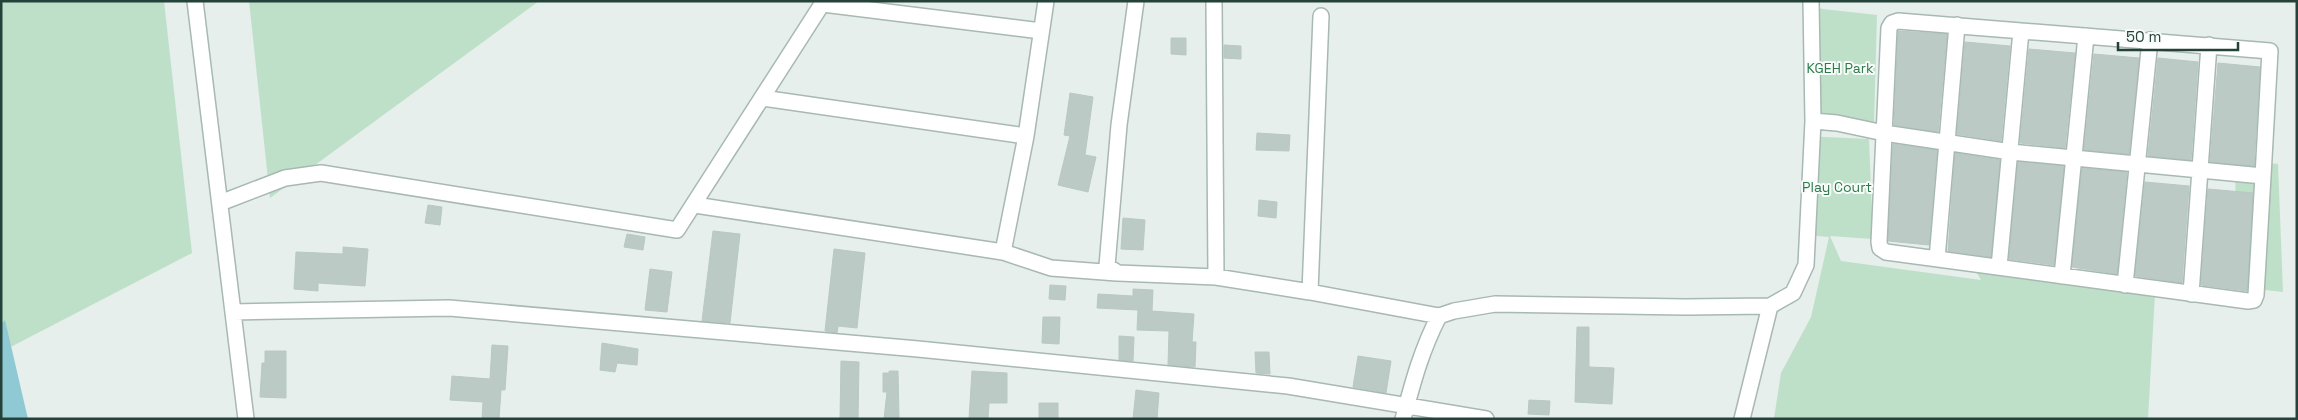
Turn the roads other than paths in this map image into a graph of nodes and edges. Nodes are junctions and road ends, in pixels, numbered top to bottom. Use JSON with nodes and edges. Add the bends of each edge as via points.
{"nodes":[{"id":1,"x":196,"y":1,"type":"edge"},
{"id":2,"x":1046,"y":1,"type":"edge"},
{"id":3,"x":1136,"y":1,"type":"edge"},
{"id":4,"x":1811,"y":1,"type":"edge"},
{"id":5,"x":823,"y":2,"type":"edge"},
{"id":6,"x":1214,"y":2,"type":"edge"},
{"id":7,"x":1321,"y":16,"type":"dead end"},
{"id":8,"x":1957,"y":26,"type":"junction"},
{"id":9,"x":1041,"y":30,"type":"junction"},
{"id":10,"x":2021,"y":30,"type":"junction"},
{"id":11,"x":2086,"y":36,"type":"junction"},
{"id":12,"x":2150,"y":40,"type":"junction"},
{"id":13,"x":2209,"y":45,"type":"junction"},
{"id":14,"x":762,"y":98,"type":"junction"},
{"id":15,"x":1813,"y":121,"type":"junction"},
{"id":16,"x":1884,"y":133,"type":"junction"},
{"id":17,"x":1026,"y":136,"type":"junction"},
{"id":18,"x":1948,"y":143,"type":"junction"},
{"id":19,"x":2011,"y":152,"type":"junction"},
{"id":20,"x":2074,"y":158,"type":"junction"},
{"id":21,"x":2137,"y":164,"type":"junction"},
{"id":22,"x":2200,"y":171,"type":"junction"},
{"id":23,"x":2263,"y":176,"type":"junction"},
{"id":24,"x":220,"y":203,"type":"junction"},
{"id":25,"x":695,"y":205,"type":"junction"},
{"id":26,"x":1003,"y":252,"type":"junction"},
{"id":27,"x":1937,"y":259,"type":"junction"},
{"id":28,"x":1999,"y":267,"type":"junction"},
{"id":29,"x":1118,"y":273,"type":"junction"},
{"id":30,"x":2062,"y":276,"type":"junction"},
{"id":31,"x":1216,"y":277,"type":"junction"},
{"id":32,"x":2126,"y":285,"type":"junction"},
{"id":33,"x":1310,"y":292,"type":"junction"},
{"id":34,"x":2191,"y":294,"type":"junction"},
{"id":35,"x":1770,"y":306,"type":"junction"},
{"id":36,"x":233,"y":312,"type":"junction"},
{"id":37,"x":1439,"y":316,"type":"junction"},
{"id":38,"x":1405,"y":412,"type":"edge"},
{"id":39,"x":246,"y":419,"type":"edge"},
{"id":40,"x":1486,"y":419,"type":"edge"},
{"id":41,"x":1742,"y":419,"type":"edge"}],
"edges":[{"from":1,"to":24,"type":"street"},
{"from":2,"to":9,"type":"street"},
{"from":3,"to":29,"type":"street","via":[[1119,124],[1107,253],[1107,266]]},
{"from":4,"to":15,"type":"street"},
{"from":5,"to":9,"type":"street"},
{"from":5,"to":14,"type":"street"},
{"from":6,"to":31,"type":"street"},
{"from":7,"to":33,"type":"street"},
{"from":8,"to":10,"type":"street"},
{"from":8,"to":16,"type":"street","via":[[1892,23],[1889,28]]},
{"from":8,"to":18,"type":"street"},
{"from":9,"to":17,"type":"street"},
{"from":10,"to":11,"type":"street"},
{"from":10,"to":19,"type":"street"},
{"from":11,"to":12,"type":"street"},
{"from":11,"to":20,"type":"street"},
{"from":12,"to":13,"type":"street"},
{"from":12,"to":21,"type":"street"},
{"from":13,"to":22,"type":"street"},
{"from":13,"to":23,"type":"street","via":[[2270,52]]},
{"from":14,"to":17,"type":"street"},
{"from":14,"to":25,"type":"street"},
{"from":15,"to":16,"type":"street"},
{"from":15,"to":35,"type":"street","via":[[1806,265],[1794,294]]},
{"from":16,"to":18,"type":"street"},
{"from":16,"to":27,"type":"street","via":[[1880,248],[1886,252]]},
{"from":17,"to":26,"type":"street"},
{"from":18,"to":19,"type":"street"},
{"from":18,"to":27,"type":"street"},
{"from":19,"to":20,"type":"street"},
{"from":19,"to":28,"type":"street"},
{"from":20,"to":21,"type":"street"},
{"from":20,"to":30,"type":"street"},
{"from":21,"to":22,"type":"street"},
{"from":21,"to":32,"type":"street"},
{"from":22,"to":23,"type":"street"},
{"from":22,"to":34,"type":"street"},
{"from":23,"to":34,"type":"street","via":[[2254,300]]},
{"from":24,"to":25,"type":"street","via":[[285,178],[322,173],[678,230]]},
{"from":24,"to":36,"type":"street"},
{"from":25,"to":26,"type":"street"},
{"from":26,"to":29,"type":"street","via":[[1051,268]]},
{"from":27,"to":28,"type":"street"},
{"from":28,"to":30,"type":"street"},
{"from":29,"to":31,"type":"street"},
{"from":30,"to":32,"type":"street"},
{"from":31,"to":33,"type":"street"},
{"from":32,"to":34,"type":"street"},
{"from":33,"to":37,"type":"street"},
{"from":35,"to":37,"type":"street","via":[[1495,304]]},
{"from":35,"to":41,"type":"street"},
{"from":36,"to":38,"type":"street","via":[[449,308],[918,349],[1278,385]]},
{"from":36,"to":39,"type":"street"},
{"from":37,"to":38,"type":"street","via":[[1414,373]]},
{"from":38,"to":40,"type":"street"}]}
